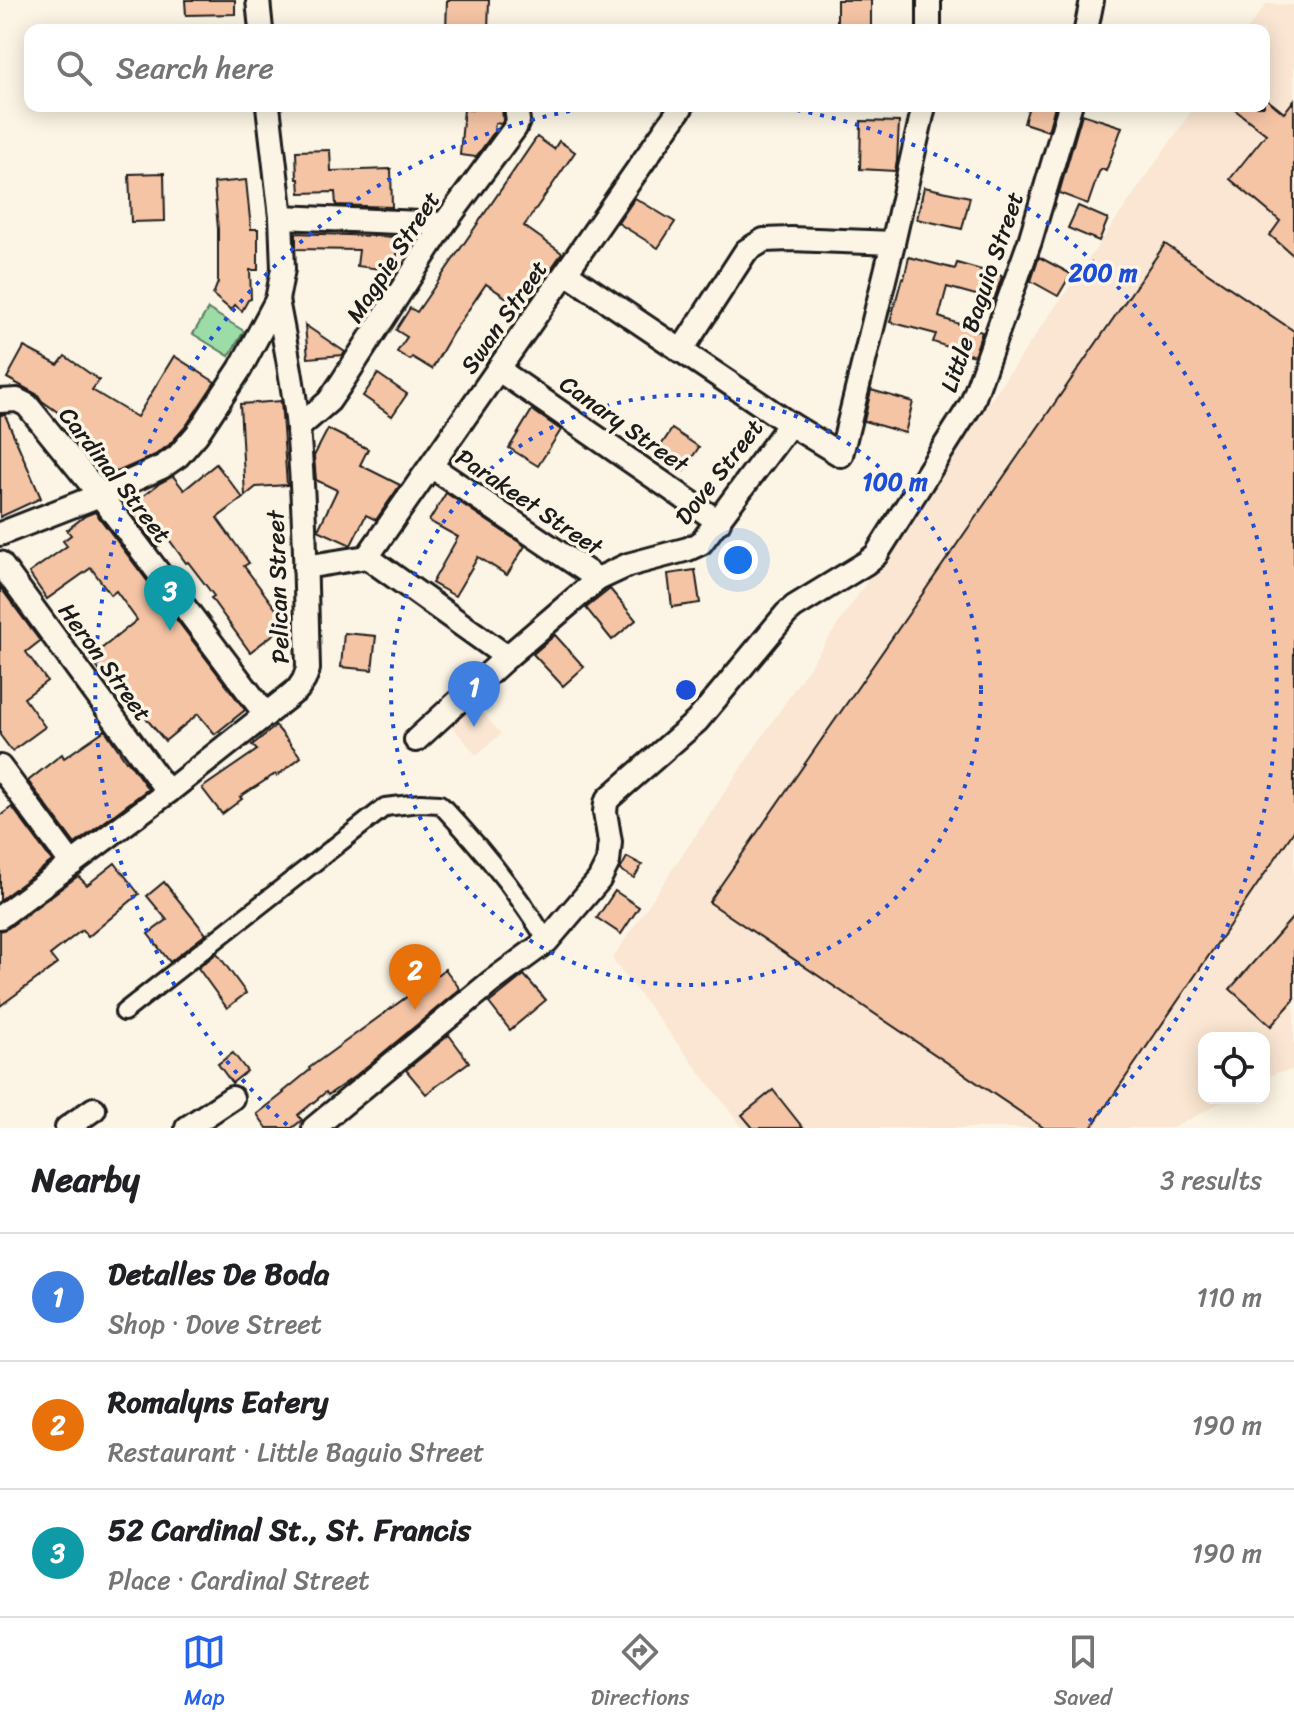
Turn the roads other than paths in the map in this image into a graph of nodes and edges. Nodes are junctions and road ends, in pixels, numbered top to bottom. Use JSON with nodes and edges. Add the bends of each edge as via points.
{"nodes":[{"id":1,"x":258,"y":0,"type":"edge"},
{"id":2,"x":929,"y":0,"type":"edge"},
{"id":3,"x":1092,"y":0,"type":"edge"},
{"id":4,"x":260,"y":24,"type":"edge"},
{"id":5,"x":929,"y":24,"type":"edge"},
{"id":6,"x":1087,"y":24,"type":"edge"},
{"id":7,"x":269,"y":112,"type":"edge"},
{"id":8,"x":517,"y":112,"type":"edge"},
{"id":9,"x":678,"y":112,"type":"edge"},
{"id":10,"x":923,"y":112,"type":"edge"},
{"id":11,"x":1068,"y":112,"type":"edge"},
{"id":12,"x":281,"y":217,"type":"junction"},
{"id":13,"x":444,"y":224,"type":"junction"},
{"id":14,"x":893,"y":243,"type":"junction"},
{"id":15,"x":566,"y":273,"type":"junction"},
{"id":16,"x":277,"y":300,"type":"junction"},
{"id":17,"x":681,"y":351,"type":"junction"},
{"id":18,"x":499,"y":370,"type":"junction"},
{"id":19,"x":0,"y":401,"type":"edge"},
{"id":20,"x":790,"y":424,"type":"junction"},
{"id":21,"x":298,"y":428,"type":"junction"},
{"id":22,"x":432,"y":467,"type":"junction"},
{"id":23,"x":100,"y":495,"type":"junction"},
{"id":24,"x":719,"y":522,"type":"junction"},
{"id":25,"x":0,"y":534,"type":"edge"},
{"id":26,"x":367,"y":557,"type":"junction"},
{"id":27,"x":0,"y":563,"type":"edge"},
{"id":28,"x":305,"y":567,"type":"junction"},
{"id":29,"x":598,"y":579,"type":"junction"},
{"id":30,"x":507,"y":657,"type":"junction"},
{"id":31,"x":266,"y":715,"type":"junction"},
{"id":32,"x":416,"y":740,"type":"dead end"},
{"id":33,"x":0,"y":767,"type":"edge"},
{"id":34,"x":168,"y":792,"type":"junction"},
{"id":35,"x":72,"y":864,"type":"junction"},
{"id":36,"x":0,"y":917,"type":"edge"},
{"id":37,"x":547,"y":941,"type":"junction"},
{"id":38,"x":124,"y":1012,"type":"dead end"},
{"id":39,"x":232,"y":1098,"type":"dead end"},
{"id":40,"x":94,"y":1109,"type":"dead end"},
{"id":41,"x":71,"y":1127,"type":"edge"},
{"id":42,"x":187,"y":1128,"type":"edge"},
{"id":43,"x":314,"y":1128,"type":"edge"}],
"edges":[{"from":1,"to":4,"type":"street"},
{"from":2,"to":5,"type":"street"},
{"from":3,"to":6,"type":"street"},
{"from":7,"to":12,"type":"street"},
{"from":8,"to":13,"type":"street","name":"Magpie Street","via":[[515,128]]},
{"from":9,"to":15,"type":"street","name":"Swan Street"},
{"from":10,"to":14,"type":"street"},
{"from":11,"to":37,"type":"street","name":"Little Baguio Street","via":[[1030,241],[964,416],[876,555],[786,614],[697,721],[609,798],[608,862]]},
{"from":12,"to":13,"type":"street"},
{"from":12,"to":16,"type":"street","via":[[283,269]]},
{"from":13,"to":21,"type":"street","name":"Magpie Street","via":[[336,392]]},
{"from":14,"to":17,"type":"street","via":[[764,240],[746,251]]},
{"from":14,"to":20,"type":"street","via":[[841,455]]},
{"from":15,"to":17,"type":"street"},
{"from":15,"to":18,"type":"street","name":"Swan Street"},
{"from":16,"to":21,"type":"street","name":"Pelican Street"},
{"from":16,"to":23,"type":"street","via":[[240,369],[178,456]]},
{"from":17,"to":20,"type":"street"},
{"from":18,"to":22,"type":"street","name":"Swan Street"},
{"from":18,"to":24,"type":"street","name":"Canary Street"},
{"from":19,"to":23,"type":"street","name":"Cardinal Street","via":[[27,405]]},
{"from":20,"to":24,"type":"street","name":"Dove Street"},
{"from":21,"to":28,"type":"street","name":"Pelican Street"},
{"from":22,"to":26,"type":"street","name":"Swan Street"},
{"from":22,"to":29,"type":"street","name":"Parakeet Street"},
{"from":23,"to":25,"type":"street"},
{"from":23,"to":31,"type":"street","name":"Cardinal Street"},
{"from":24,"to":29,"type":"street","name":"Dove Street","via":[[701,543]]},
{"from":26,"to":28,"type":"street"},
{"from":26,"to":30,"type":"street"},
{"from":27,"to":34,"type":"street","name":"Heron Street"},
{"from":28,"to":31,"type":"street","name":"Pelican Street","via":[[308,669],[298,689]]},
{"from":29,"to":30,"type":"street","name":"Dove Street"},
{"from":30,"to":32,"type":"street","name":"Dove Street"},
{"from":31,"to":34,"type":"street","name":"Pelican Street"},
{"from":33,"to":35,"type":"street"},
{"from":34,"to":35,"type":"street","name":"Pelican Street"},
{"from":35,"to":36,"type":"street","name":"Pelican Street"},
{"from":37,"to":38,"type":"street","via":[[512,887],[440,804],[385,807]]},
{"from":37,"to":43,"type":"street","name":"Little Baguio Street"},
{"from":39,"to":42,"type":"street"},
{"from":40,"to":41,"type":"street"}]}
